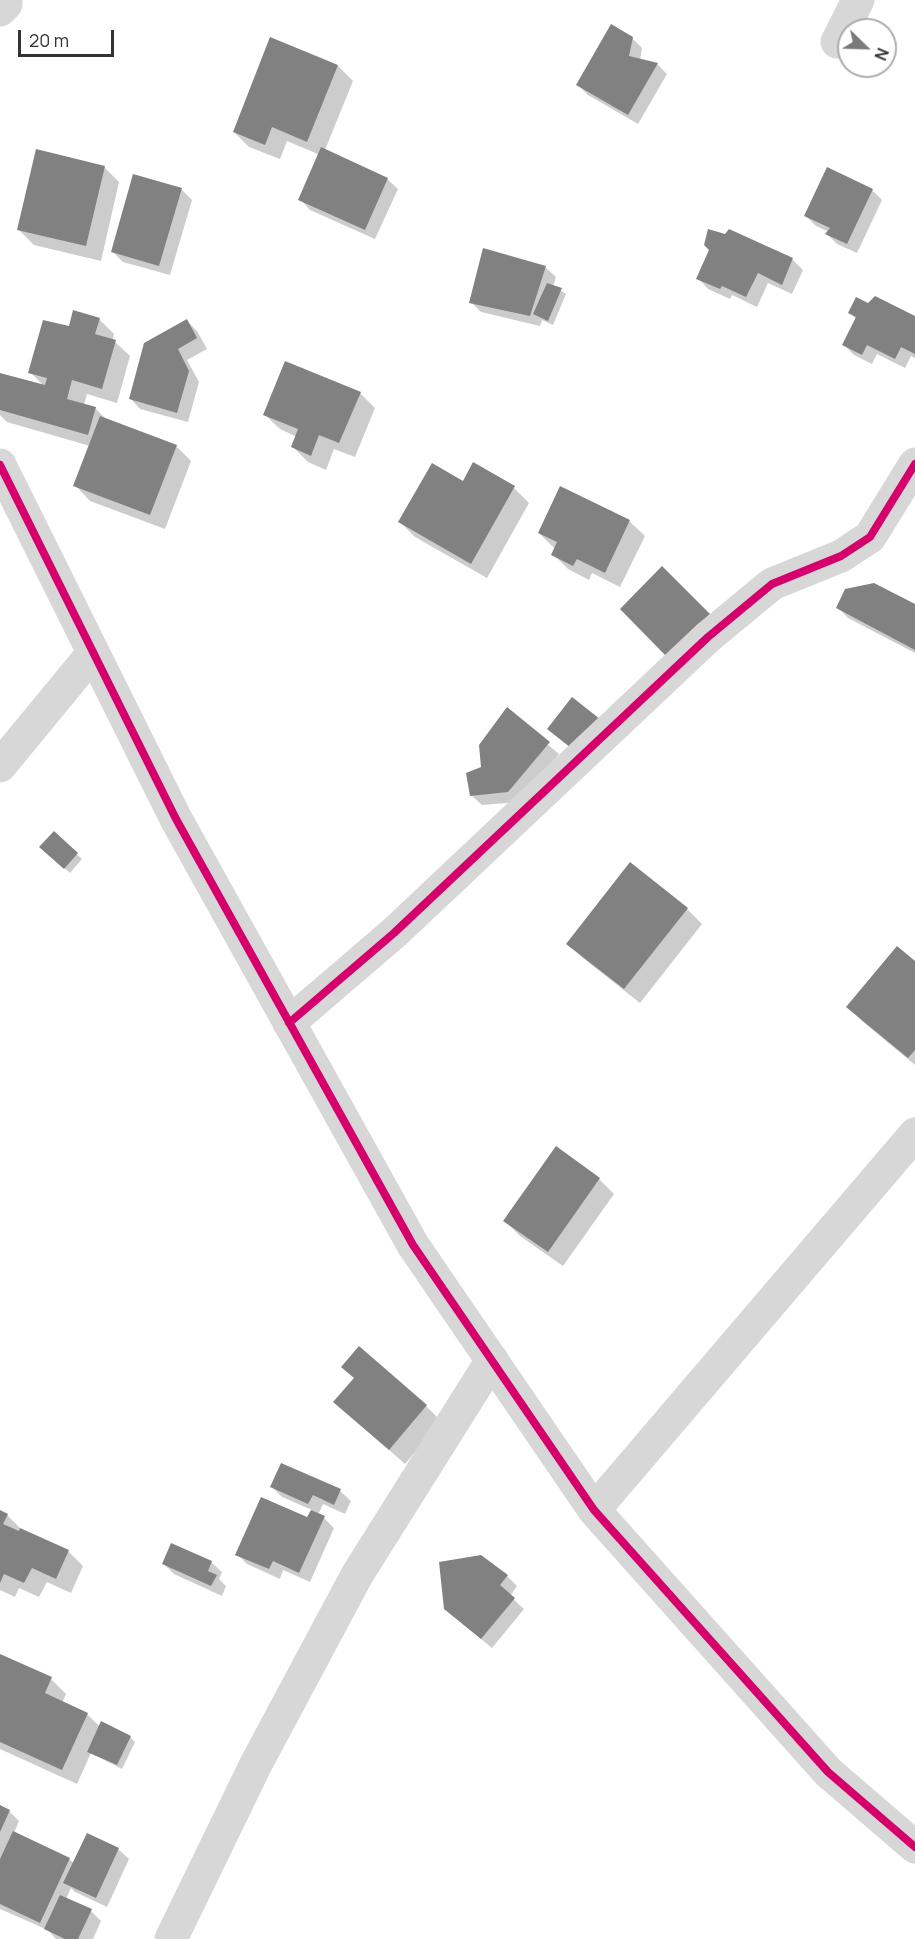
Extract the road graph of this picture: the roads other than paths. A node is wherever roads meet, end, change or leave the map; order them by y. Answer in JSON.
{"nodes":[{"id":1,"x":6,"y":0,"type":"edge"},
{"id":2,"x":858,"y":0,"type":"edge"},
{"id":3,"x":0,"y":10,"type":"edge"},
{"id":4,"x":849,"y":18,"type":"edge"},
{"id":5,"x":915,"y":464,"type":"edge"},
{"id":6,"x":0,"y":465,"type":"edge"},
{"id":7,"x":93,"y":653,"type":"junction"},
{"id":8,"x":0,"y":766,"type":"edge"},
{"id":9,"x":290,"y":1023,"type":"junction"},
{"id":10,"x":915,"y":1134,"type":"edge"},
{"id":11,"x":492,"y":1360,"type":"junction"},
{"id":12,"x":594,"y":1510,"type":"junction"},
{"id":13,"x":915,"y":1847,"type":"edge"},
{"id":14,"x":171,"y":1939,"type":"edge"}],
"edges":[{"from":1,"to":3,"type":"street"},
{"from":2,"to":4,"type":"street"},
{"from":5,"to":9,"type":"street"},
{"from":6,"to":7,"type":"street"},
{"from":7,"to":8,"type":"street"},
{"from":7,"to":9,"type":"street"},
{"from":9,"to":11,"type":"street"},
{"from":10,"to":12,"type":"street"},
{"from":11,"to":12,"type":"street"},
{"from":11,"to":14,"type":"street"},
{"from":12,"to":13,"type":"street"}]}
